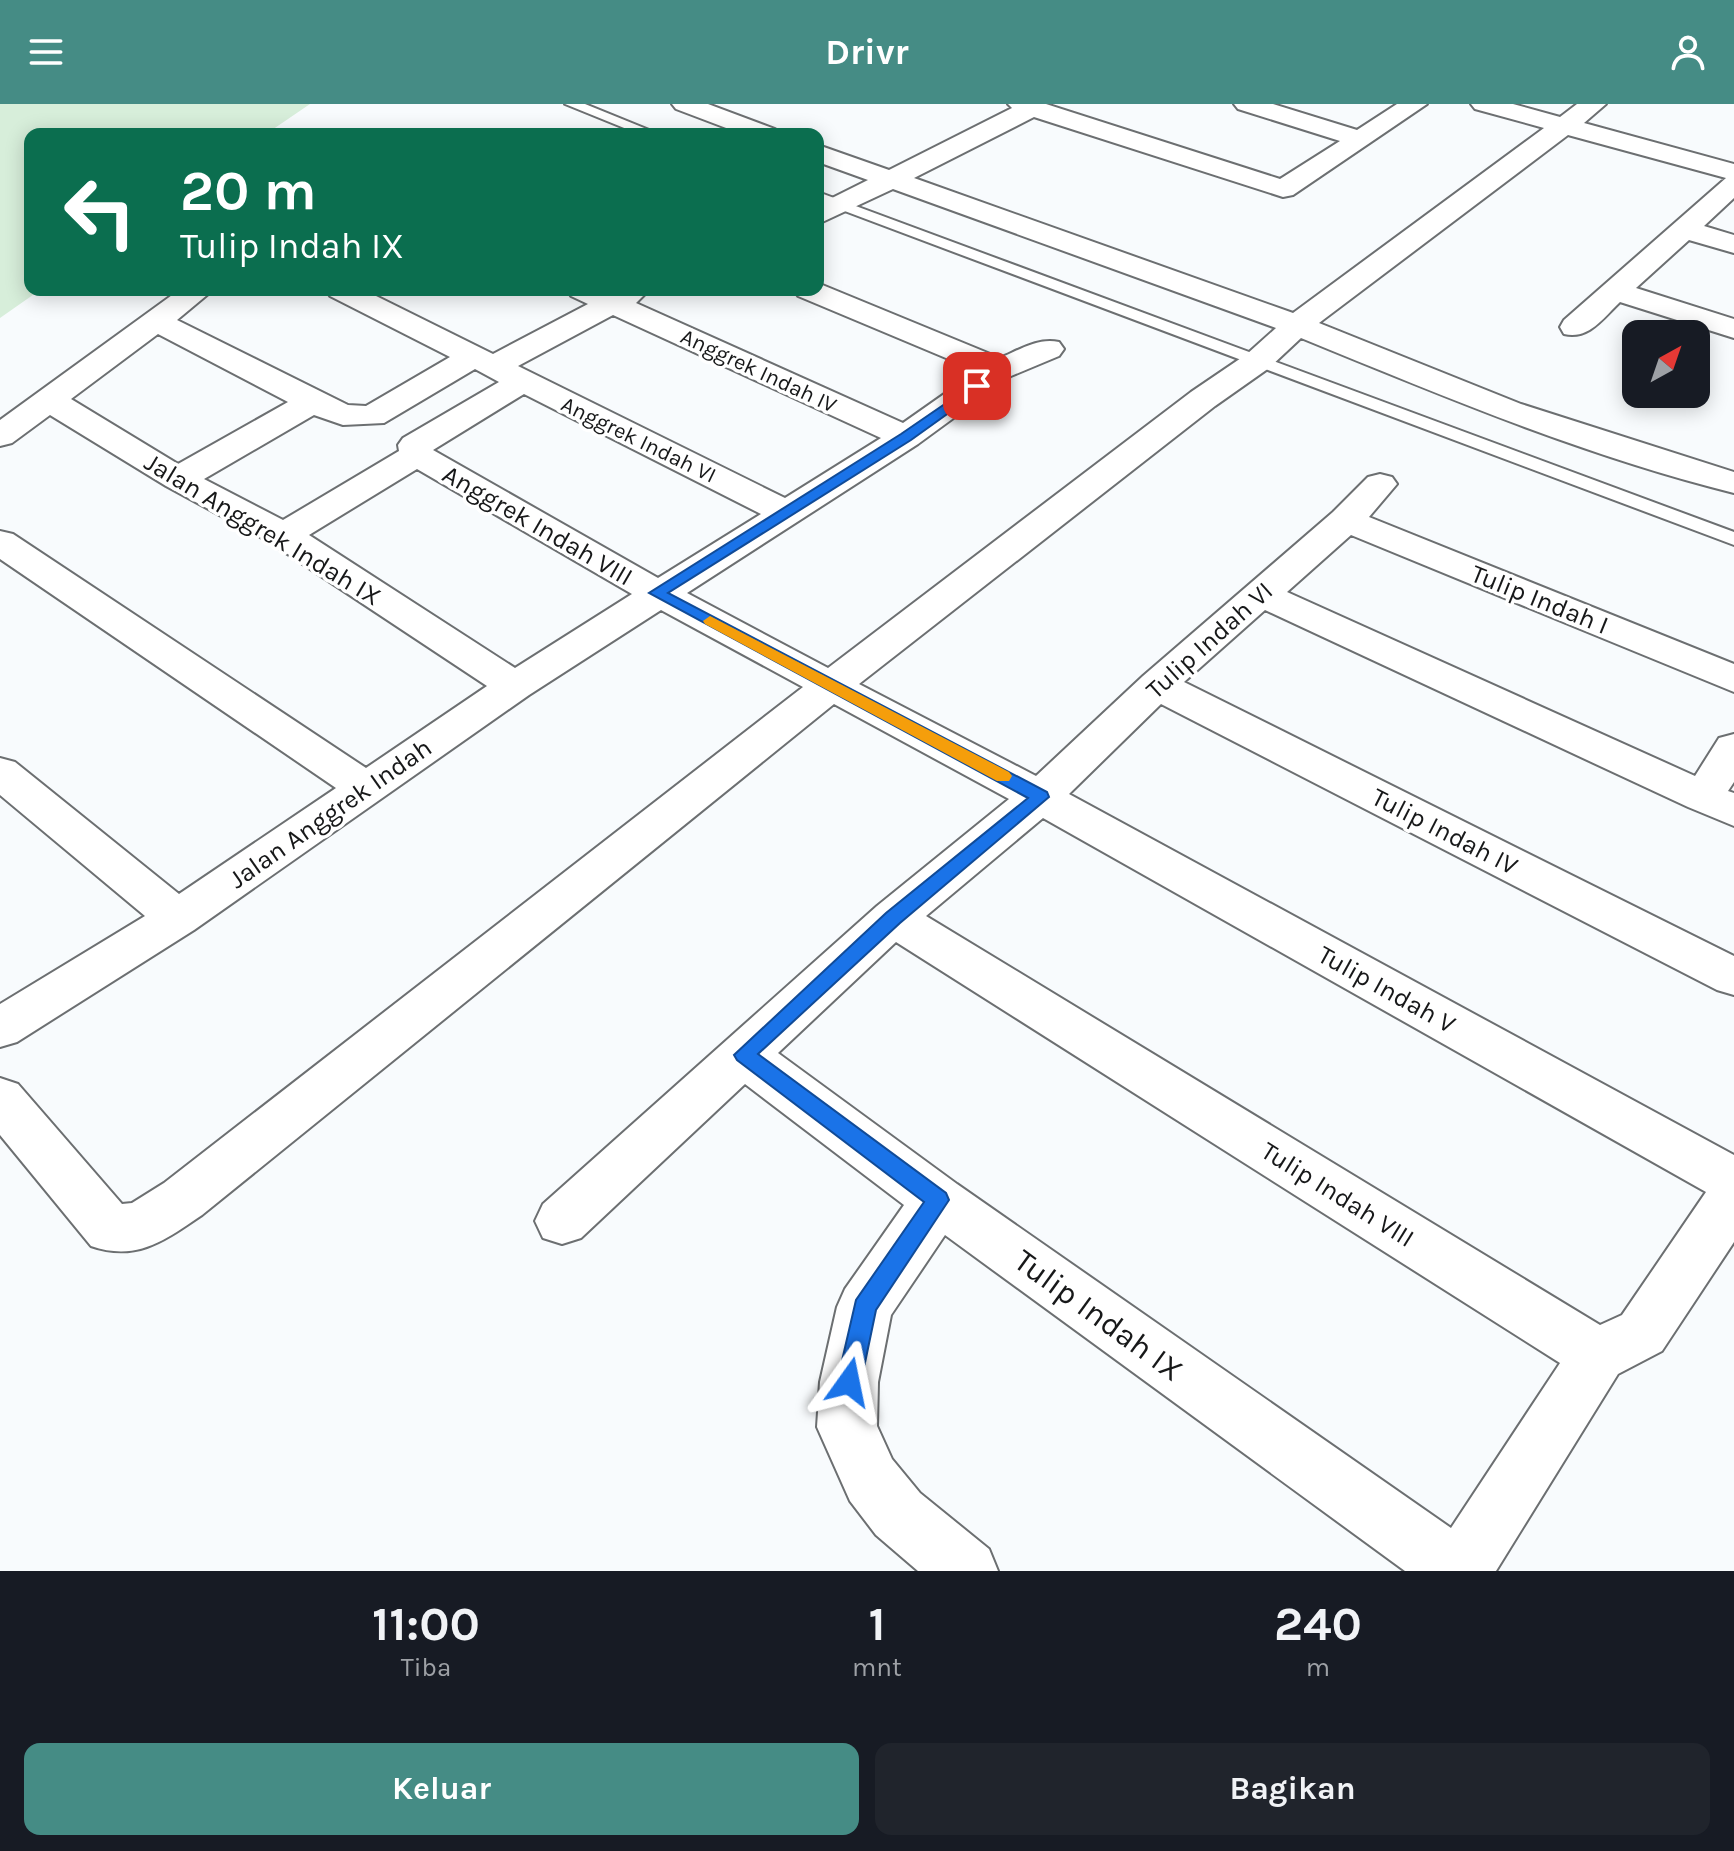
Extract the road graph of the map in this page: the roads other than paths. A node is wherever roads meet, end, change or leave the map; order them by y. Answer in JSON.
{"nodes":[{"id":1,"x":572,"y":104,"type":"edge"},
{"id":2,"x":685,"y":104,"type":"edge"},
{"id":3,"x":1247,"y":104,"type":"edge"},
{"id":4,"x":1414,"y":104,"type":"edge"},
{"id":5,"x":1484,"y":104,"type":"edge"},
{"id":6,"x":1593,"y":104,"type":"edge"},
{"id":7,"x":1026,"y":106,"type":"edge"},
{"id":8,"x":1564,"y":126,"type":"junction"},
{"id":9,"x":636,"y":128,"type":"edge"},
{"id":10,"x":750,"y":128,"type":"edge"},
{"id":11,"x":1361,"y":139,"type":"junction"},
{"id":12,"x":832,"y":159,"type":"edge"},
{"id":13,"x":1734,"y":172,"type":"edge"},
{"id":14,"x":889,"y":180,"type":"junction"},
{"id":15,"x":1734,"y":184,"type":"edge"},
{"id":16,"x":826,"y":206,"type":"edge"},
{"id":17,"x":1684,"y":229,"type":"junction"},
{"id":18,"x":1734,"y":244,"type":"edge"},
{"id":19,"x":1615,"y":291,"type":"junction"},
{"id":20,"x":190,"y":296,"type":"edge"},
{"id":21,"x":353,"y":296,"type":"edge"},
{"id":22,"x":607,"y":296,"type":"edge"},
{"id":23,"x":614,"y":296,"type":"edge"},
{"id":24,"x":824,"y":296,"type":"edge"},
{"id":25,"x":157,"y":322,"type":"junction"},
{"id":26,"x":1297,"y":325,"type":"junction"},
{"id":27,"x":1575,"y":327,"type":"dead end"},
{"id":28,"x":1734,"y":329,"type":"edge"},
{"id":29,"x":1048,"y":349,"type":"dead end"},
{"id":30,"x":1258,"y":361,"type":"junction"},
{"id":31,"x":498,"y":367,"type":"junction"},
{"id":32,"x":1000,"y":369,"type":"junction"},
{"id":33,"x":49,"y":400,"type":"junction"},
{"id":34,"x":312,"y":402,"type":"junction"},
{"id":35,"x":0,"y":436,"type":"edge"},
{"id":36,"x":906,"y":437,"type":"junction"},
{"id":37,"x":417,"y":455,"type":"junction"},
{"id":38,"x":178,"y":479,"type":"junction"},
{"id":39,"x":1734,"y":483,"type":"edge"},
{"id":40,"x":1380,"y":484,"type":"dead end"},
{"id":41,"x":785,"y":512,"type":"junction"},
{"id":42,"x":1346,"y":520,"type":"junction"},
{"id":43,"x":284,"y":535,"type":"junction"},
{"id":44,"x":1734,"y":539,"type":"edge"},
{"id":45,"x":0,"y":542,"type":"edge"},
{"id":46,"x":657,"y":593,"type":"junction"},
{"id":47,"x":1261,"y":594,"type":"junction"},
{"id":48,"x":1734,"y":679,"type":"edge"},
{"id":49,"x":833,"y":684,"type":"junction"},
{"id":50,"x":1157,"y":685,"type":"junction"},
{"id":51,"x":515,"y":686,"type":"junction"},
{"id":52,"x":1734,"y":748,"type":"edge"},
{"id":53,"x":0,"y":772,"type":"edge"},
{"id":54,"x":366,"y":788,"type":"junction"},
{"id":55,"x":1040,"y":797,"type":"junction"},
{"id":56,"x":1718,"y":804,"type":"edge"},
{"id":57,"x":178,"y":918,"type":"junction"},
{"id":58,"x":893,"y":918,"type":"junction"},
{"id":59,"x":1734,"y":977,"type":"edge"},
{"id":60,"x":0,"y":1028,"type":"edge"},
{"id":61,"x":744,"y":1055,"type":"junction"},
{"id":62,"x":0,"y":1099,"type":"edge"},
{"id":63,"x":1734,"y":1181,"type":"edge"},
{"id":64,"x":1734,"y":1191,"type":"edge"},
{"id":65,"x":938,"y":1200,"type":"junction"},
{"id":66,"x":562,"y":1221,"type":"dead end"},
{"id":67,"x":1598,"y":1355,"type":"junction"},
{"id":68,"x":967,"y":1571,"type":"edge"},
{"id":69,"x":1459,"y":1571,"type":"edge"}],
"edges":[{"from":1,"to":9,"type":"lane"},
{"from":2,"to":10,"type":"street"},
{"from":3,"to":11,"type":"street"},
{"from":4,"to":11,"type":"street"},
{"from":5,"to":8,"type":"street"},
{"from":6,"to":8,"type":"street"},
{"from":7,"to":11,"type":"street"},
{"from":7,"to":14,"type":"street"},
{"from":8,"to":13,"type":"street"},
{"from":8,"to":26,"type":"street"},
{"from":12,"to":14,"type":"street"},
{"from":14,"to":16,"type":"street"},
{"from":14,"to":26,"type":"street"},
{"from":15,"to":17,"type":"street"},
{"from":16,"to":30,"type":"lane"},
{"from":17,"to":18,"type":"street"},
{"from":17,"to":19,"type":"street"},
{"from":19,"to":27,"type":"street"},
{"from":19,"to":28,"type":"street"},
{"from":20,"to":25,"type":"street"},
{"from":21,"to":31,"type":"street","name":"Anggrek Indah VI"},
{"from":22,"to":31,"type":"street"},
{"from":23,"to":36,"type":"street","name":"Anggrek Indah IV"},
{"from":24,"to":32,"type":"street"},
{"from":25,"to":33,"type":"street"},
{"from":25,"to":34,"type":"street"},
{"from":26,"to":30,"type":"street"},
{"from":26,"to":39,"type":"street"},
{"from":29,"to":32,"type":"street","name":"Jalan Anggrek Indah"},
{"from":30,"to":44,"type":"lane"},
{"from":30,"to":49,"type":"street"},
{"from":31,"to":34,"type":"street"},
{"from":31,"to":37,"type":"street"},
{"from":31,"to":41,"type":"street","name":"Anggrek Indah VI"},
{"from":32,"to":36,"type":"street","name":"Jalan Anggrek Indah"},
{"from":33,"to":35,"type":"street"},
{"from":33,"to":38,"type":"street","name":"Jalan Anggrek Indah IX"},
{"from":34,"to":38,"type":"street"},
{"from":36,"to":41,"type":"street","name":"Jalan Anggrek Indah"},
{"from":37,"to":43,"type":"street"},
{"from":37,"to":46,"type":"street","name":"Anggrek Indah VIII"},
{"from":38,"to":43,"type":"street","name":"Jalan Anggrek Indah IX"},
{"from":40,"to":42,"type":"street","name":"Tulip Indah VI"},
{"from":41,"to":46,"type":"street","name":"Jalan Anggrek Indah"},
{"from":42,"to":47,"type":"street","name":"Tulip Indah VI"},
{"from":42,"to":48,"type":"street","name":"Tulip Indah I"},
{"from":43,"to":51,"type":"street","name":"Jalan Anggrek Indah IX"},
{"from":45,"to":54,"type":"street"},
{"from":46,"to":49,"type":"street","name":"Anggrek Indah VIII"},
{"from":46,"to":51,"type":"street","name":"Jalan Anggrek Indah"},
{"from":47,"to":50,"type":"street","name":"Tulip Indah VI"},
{"from":47,"to":56,"type":"street"},
{"from":49,"to":55,"type":"street","name":"Anggrek Indah VIII"},
{"from":49,"to":62,"type":"street"},
{"from":50,"to":55,"type":"street","name":"Tulip Indah VI"},
{"from":50,"to":59,"type":"street","name":"Tulip Indah IV"},
{"from":51,"to":54,"type":"street","name":"Jalan Anggrek Indah"},
{"from":52,"to":56,"type":"street"},
{"from":53,"to":57,"type":"street"},
{"from":54,"to":57,"type":"street","name":"Jalan Anggrek Indah"},
{"from":55,"to":58,"type":"street","name":"Tulip Indah VI"},
{"from":55,"to":63,"type":"street","name":"Tulip Indah V"},
{"from":57,"to":60,"type":"street","name":"Jalan Anggrek Indah"},
{"from":58,"to":61,"type":"street","name":"Tulip Indah VI"},
{"from":58,"to":67,"type":"street","name":"Tulip Indah VIII"},
{"from":61,"to":65,"type":"street","name":"Tulip Indah IX"},
{"from":61,"to":66,"type":"street","name":"Tulip Indah VI"},
{"from":64,"to":67,"type":"street"},
{"from":65,"to":68,"type":"street"},
{"from":65,"to":69,"type":"street","name":"Tulip Indah IX"},
{"from":67,"to":69,"type":"street"}]}
